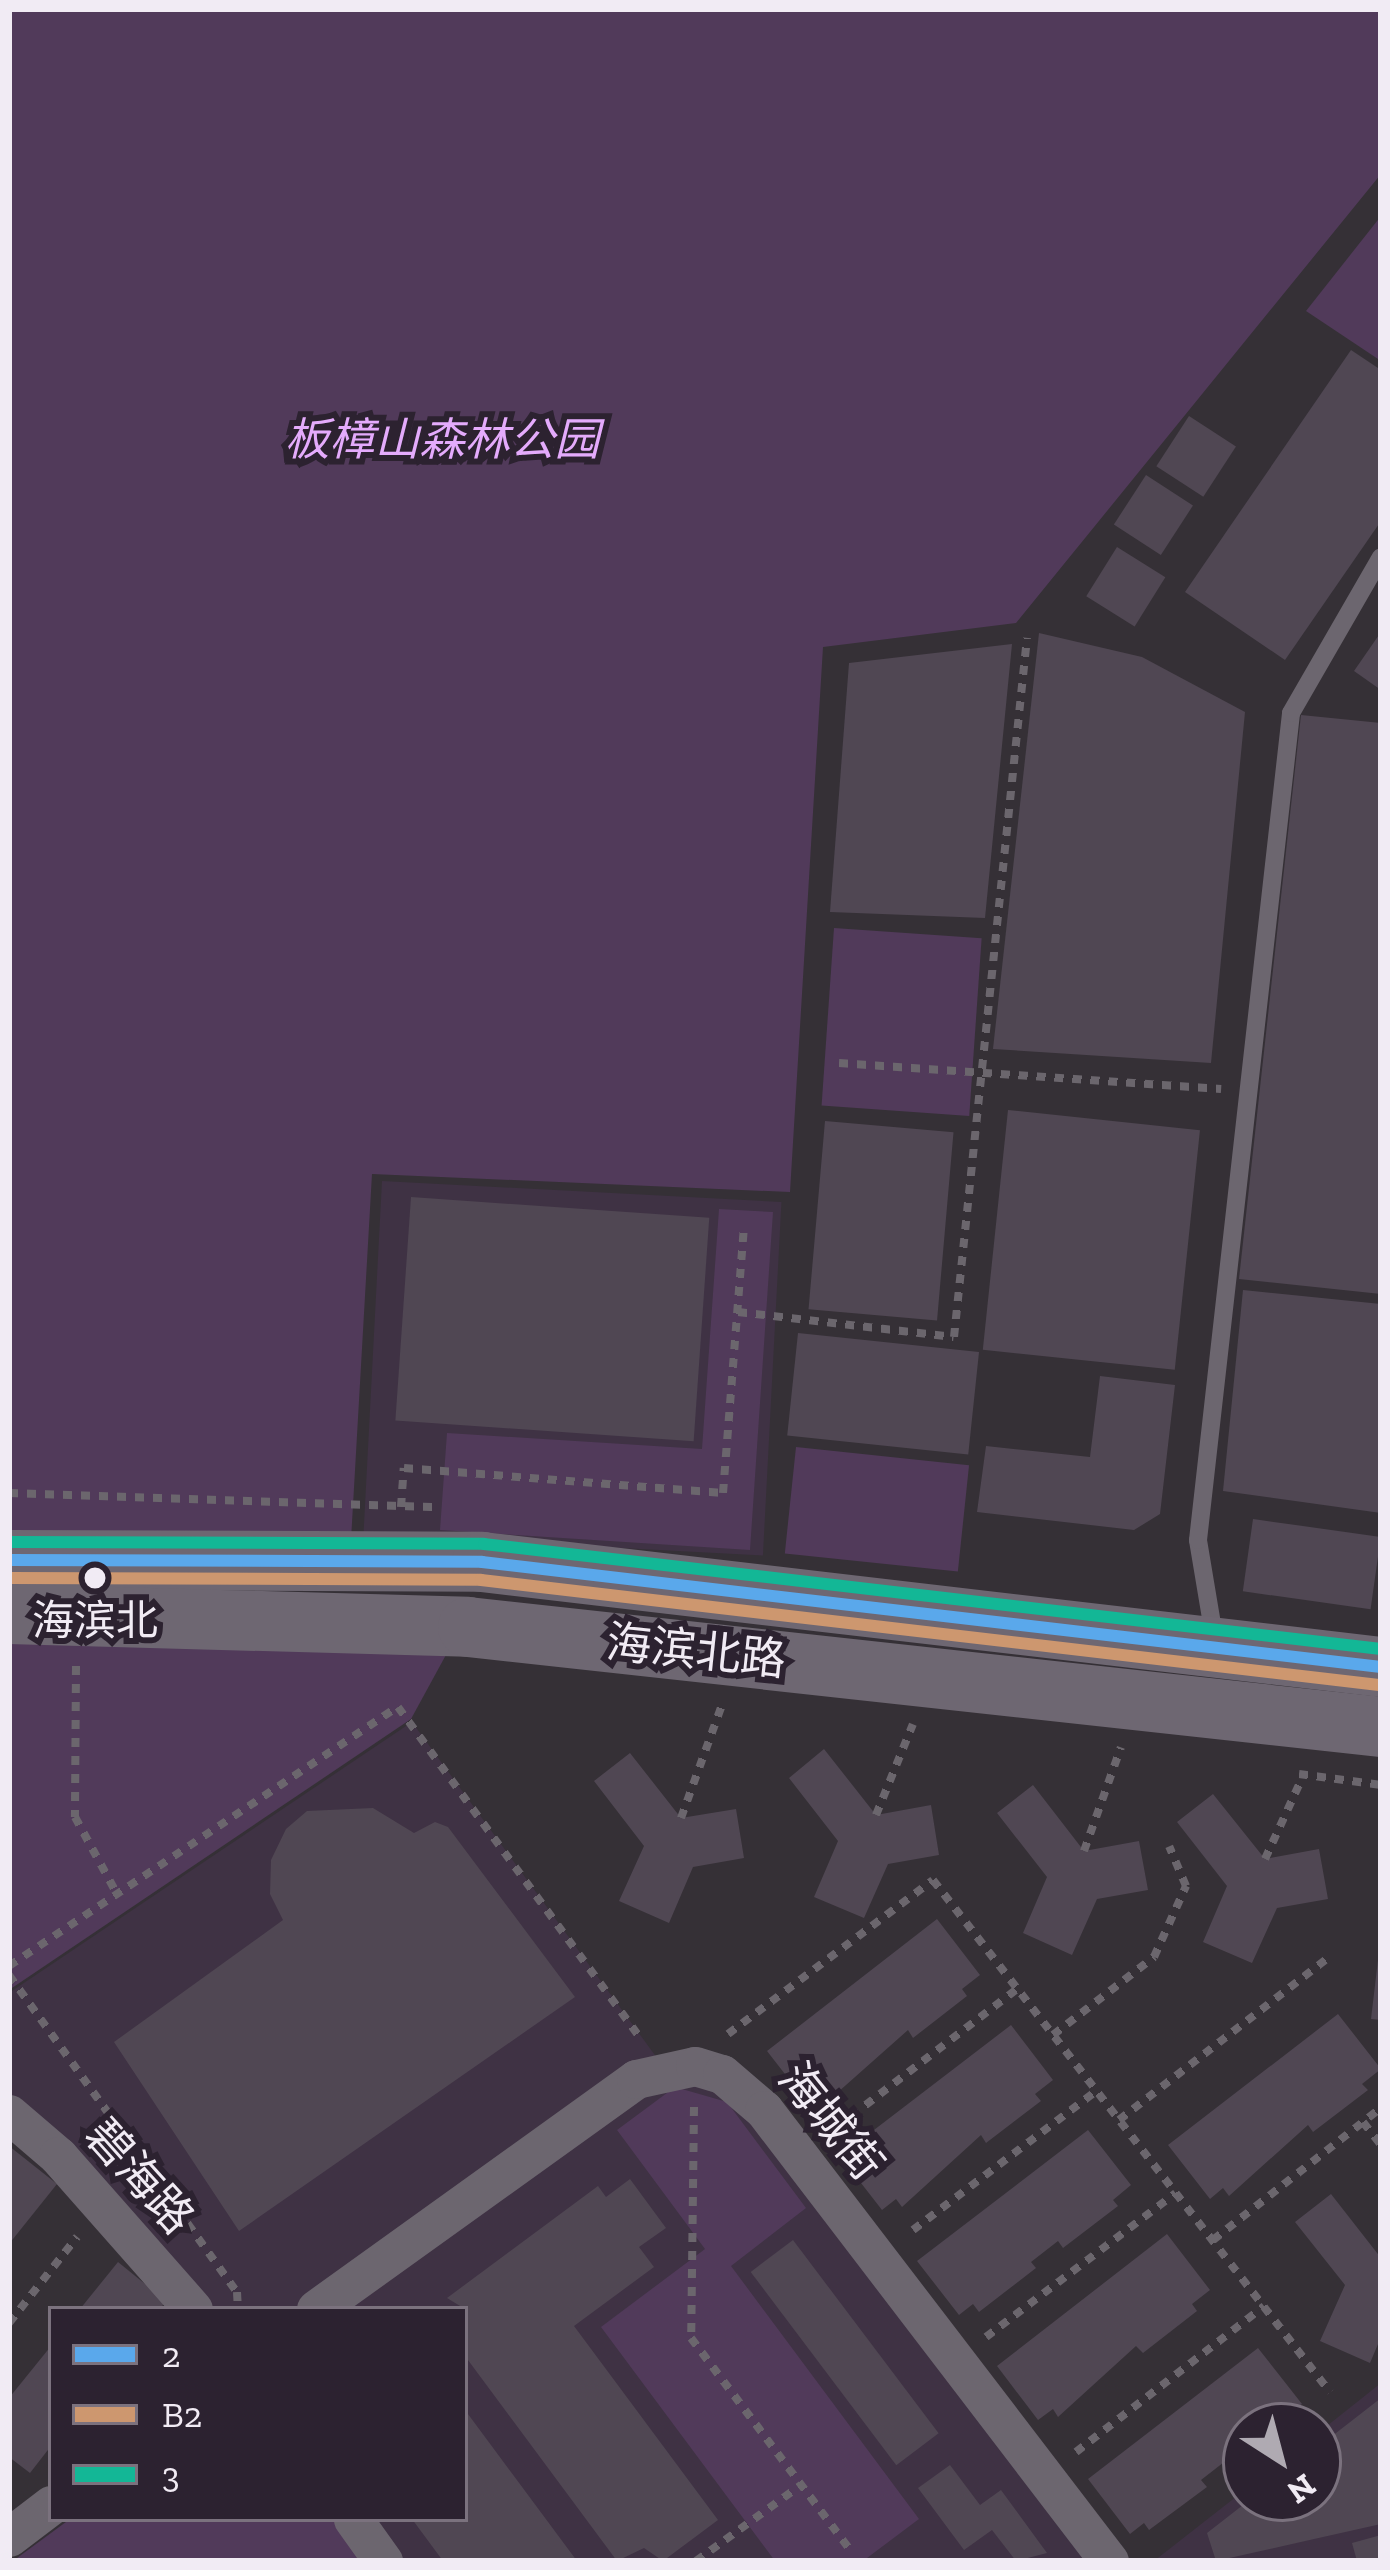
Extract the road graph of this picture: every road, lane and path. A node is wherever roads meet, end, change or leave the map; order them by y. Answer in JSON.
{"nodes":[{"id":1,"x":1381,"y":556,"type":"edge"},
{"id":2,"x":1027,"y":638,"type":"dead end"},
{"id":3,"x":839,"y":1063,"type":"dead end"},
{"id":4,"x":982,"y":1073,"type":"junction"},
{"id":5,"x":1252,"y":1091,"type":"junction"},
{"id":6,"x":744,"y":1227,"type":"dead end"},
{"id":7,"x":738,"y":1312,"type":"junction"},
{"id":8,"x":9,"y":1561,"type":"edge"},
{"id":9,"x":396,"y":1566,"type":"junction"},
{"id":10,"x":9,"y":1614,"type":"edge"},
{"id":11,"x":77,"y":1616,"type":"junction"},
{"id":12,"x":1217,"y":1653,"type":"junction"},
{"id":13,"x":1381,"y":1667,"type":"edge"},
{"id":14,"x":728,"y":1690,"type":"dead end"},
{"id":15,"x":916,"y":1717,"type":"dead end"},
{"id":16,"x":1381,"y":1727,"type":"edge"},
{"id":17,"x":1120,"y":1747,"type":"dead end"},
{"id":18,"x":1304,"y":1774,"type":"dead end"},
{"id":19,"x":876,"y":1815,"type":"dead end"},
{"id":20,"x":681,"y":1818,"type":"dead end"},
{"id":21,"x":1169,"y":1846,"type":"dead end"},
{"id":22,"x":1084,"y":1851,"type":"dead end"},
{"id":23,"x":1264,"y":1859,"type":"dead end"},
{"id":24,"x":117,"y":1894,"type":"junction"},
{"id":25,"x":1333,"y":1955,"type":"dead end"},
{"id":26,"x":9,"y":1966,"type":"edge"},
{"id":27,"x":9,"y":1976,"type":"edge"},
{"id":28,"x":1017,"y":1988,"type":"junction"},
{"id":29,"x":1054,"y":2036,"type":"junction"},
{"id":30,"x":679,"y":2068,"type":"junction"},
{"id":31,"x":1096,"y":2091,"type":"junction"},
{"id":32,"x":1381,"y":2108,"type":"edge"},
{"id":33,"x":9,"y":2114,"type":"edge"},
{"id":34,"x":1119,"y":2120,"type":"junction"},
{"id":35,"x":1363,"y":2122,"type":"junction"},
{"id":36,"x":837,"y":2126,"type":"dead end"},
{"id":37,"x":1381,"y":2146,"type":"edge"},
{"id":38,"x":1176,"y":2193,"type":"junction"},
{"id":39,"x":914,"y":2230,"type":"dead end"},
{"id":40,"x":77,"y":2237,"type":"dead end"},
{"id":41,"x":1213,"y":2240,"type":"junction"},
{"id":42,"x":190,"y":2306,"type":"edge"},
{"id":43,"x":238,"y":2306,"type":"edge"},
{"id":44,"x":320,"y":2306,"type":"edge"},
{"id":45,"x":1264,"y":2306,"type":"junction"},
{"id":46,"x":9,"y":2323,"type":"edge"},
{"id":47,"x":956,"y":2361,"type":"junction"},
{"id":48,"x":1330,"y":2392,"type":"dead end"},
{"id":49,"x":1072,"y":2456,"type":"dead end"},
{"id":50,"x":801,"y":2485,"type":"junction"},
{"id":51,"x":48,"y":2507,"type":"edge"},
{"id":52,"x":354,"y":2522,"type":"edge"},
{"id":53,"x":9,"y":2537,"type":"edge"},
{"id":54,"x":850,"y":2551,"type":"dead end"},
{"id":55,"x":382,"y":2561,"type":"edge"},
{"id":56,"x":696,"y":2561,"type":"edge"},
{"id":57,"x":1109,"y":2561,"type":"edge"}],
"edges":[{"from":1,"to":5,"type":"lane"},
{"from":2,"to":4,"type":"path"},
{"from":3,"to":4,"type":"path"},
{"from":4,"to":5,"type":"path"},
{"from":4,"to":7,"type":"path"},
{"from":5,"to":12,"type":"lane"},
{"from":6,"to":7,"type":"path"},
{"from":7,"to":9,"type":"path"},
{"from":8,"to":9,"type":"main road","name":"海滨北路"},
{"from":9,"to":12,"type":"main road","name":"海滨北路"},
{"from":10,"to":11,"type":"main road","name":"海滨北路"},
{"from":11,"to":16,"type":"main road","name":"海滨北路"},
{"from":11,"to":24,"type":"path"},
{"from":12,"to":13,"type":"main road","name":"海滨北路"},
{"from":14,"to":20,"type":"path"},
{"from":15,"to":19,"type":"path"},
{"from":17,"to":22,"type":"path"},
{"from":18,"to":23,"type":"path"},
{"from":21,"to":29,"type":"path"},
{"from":24,"to":26,"type":"path"},
{"from":24,"to":30,"type":"path"},
{"from":25,"to":34,"type":"path"},
{"from":27,"to":43,"type":"path"},
{"from":28,"to":29,"type":"path"},
{"from":28,"to":30,"type":"path"},
{"from":28,"to":36,"type":"path"},
{"from":29,"to":31,"type":"path"},
{"from":30,"to":44,"type":"street"},
{"from":30,"to":47,"type":"street","name":"海城街"},
{"from":30,"to":50,"type":"path"},
{"from":31,"to":34,"type":"path"},
{"from":31,"to":39,"type":"path"},
{"from":32,"to":35,"type":"path"},
{"from":33,"to":42,"type":"street","name":"碧海路"},
{"from":34,"to":38,"type":"path"},
{"from":35,"to":37,"type":"path"},
{"from":35,"to":41,"type":"path"},
{"from":38,"to":41,"type":"path"},
{"from":38,"to":47,"type":"path"},
{"from":40,"to":46,"type":"path"},
{"from":41,"to":45,"type":"path"},
{"from":45,"to":48,"type":"path"},
{"from":45,"to":49,"type":"path"},
{"from":47,"to":57,"type":"street","name":"海城街"},
{"from":50,"to":54,"type":"path"},
{"from":50,"to":56,"type":"path"},
{"from":51,"to":53,"type":"street"},
{"from":52,"to":55,"type":"street"}]}
